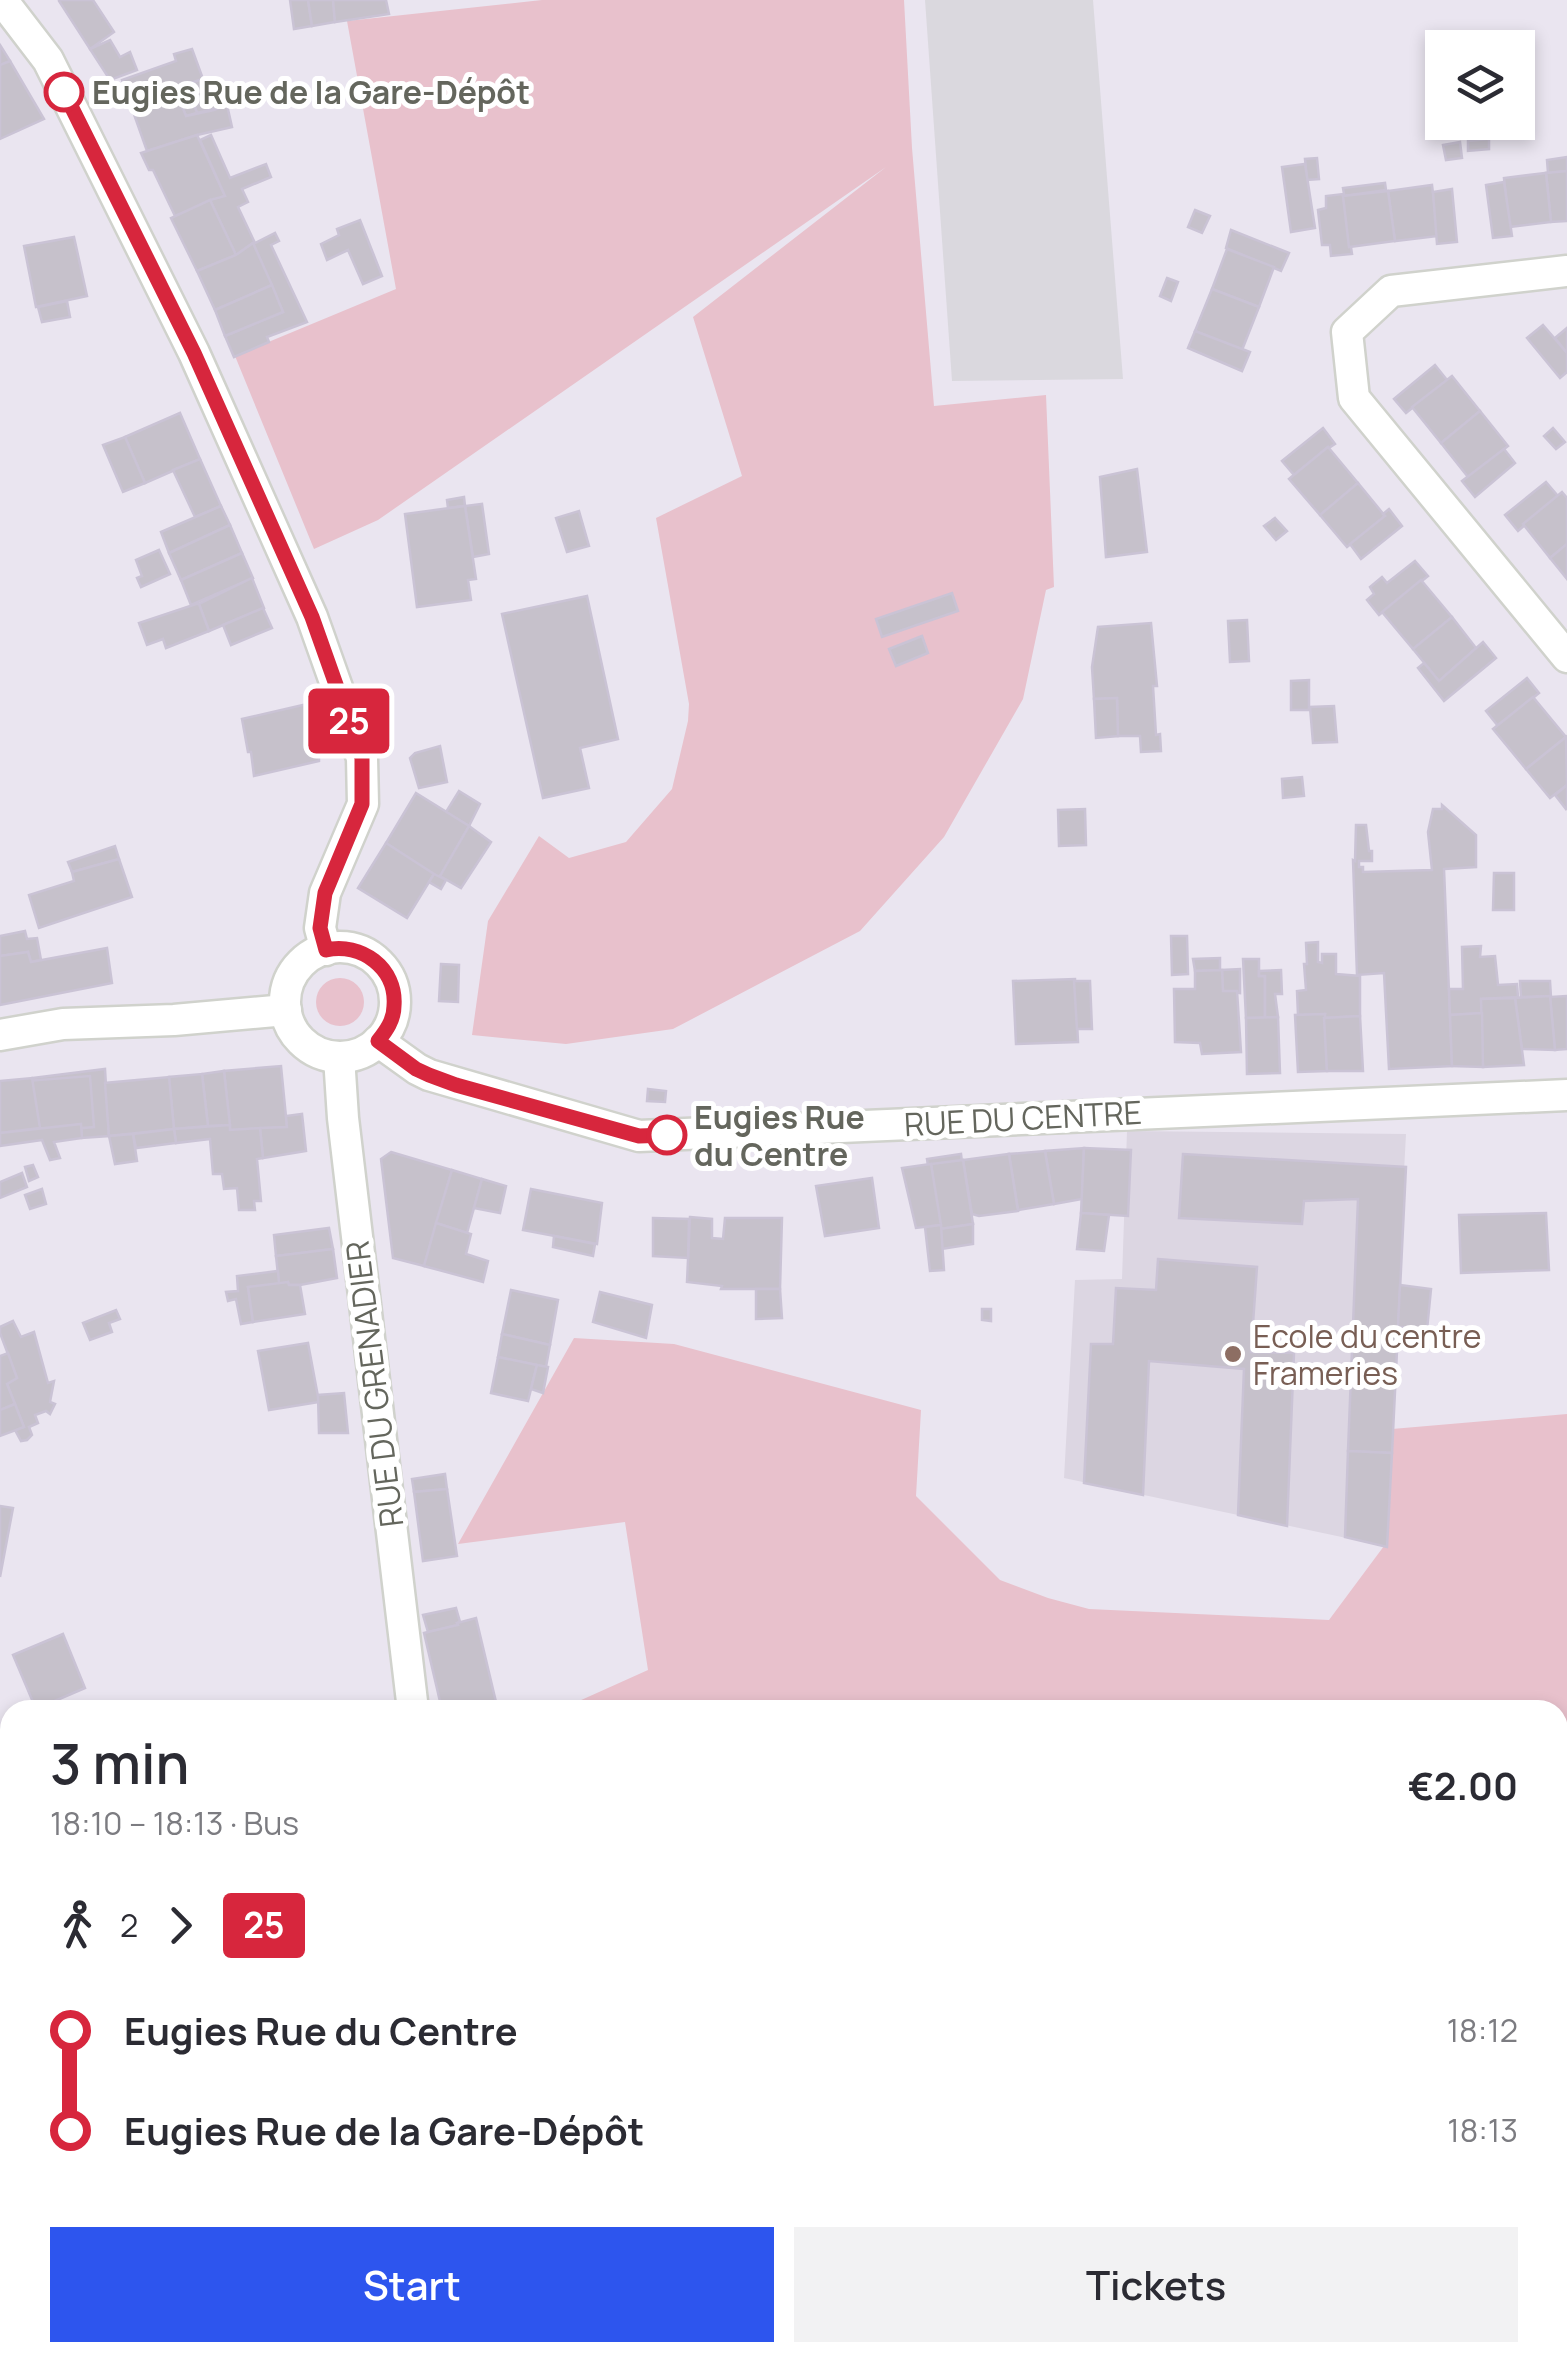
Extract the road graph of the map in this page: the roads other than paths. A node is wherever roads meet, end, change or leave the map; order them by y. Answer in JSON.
{"nodes":[{"id":1,"x":2,"y":0,"type":"edge"},
{"id":2,"x":1567,"y":271,"type":"edge"},
{"id":3,"x":1567,"y":657,"type":"edge"},
{"id":4,"x":326,"y":950,"type":"junction"},
{"id":5,"x":286,"y":1010,"type":"junction"},
{"id":6,"x":0,"y":1035,"type":"edge"},
{"id":7,"x":378,"y":1041,"type":"junction"},
{"id":8,"x":339,"y":1057,"type":"junction"},
{"id":9,"x":1567,"y":1095,"type":"edge"},
{"id":10,"x":412,"y":1700,"type":"edge"}],
"edges":[{"from":1,"to":4,"type":"street"},
{"from":2,"to":3,"type":"street"},
{"from":4,"to":5,"type":"street"},
{"from":4,"to":7,"type":"street"},
{"from":5,"to":6,"type":"street"},
{"from":5,"to":8,"type":"street"},
{"from":7,"to":8,"type":"street"},
{"from":7,"to":9,"type":"street","name":"RUE DU CENTRE"},
{"from":8,"to":10,"type":"street","name":"RUE DU GRENADIER"}]}
